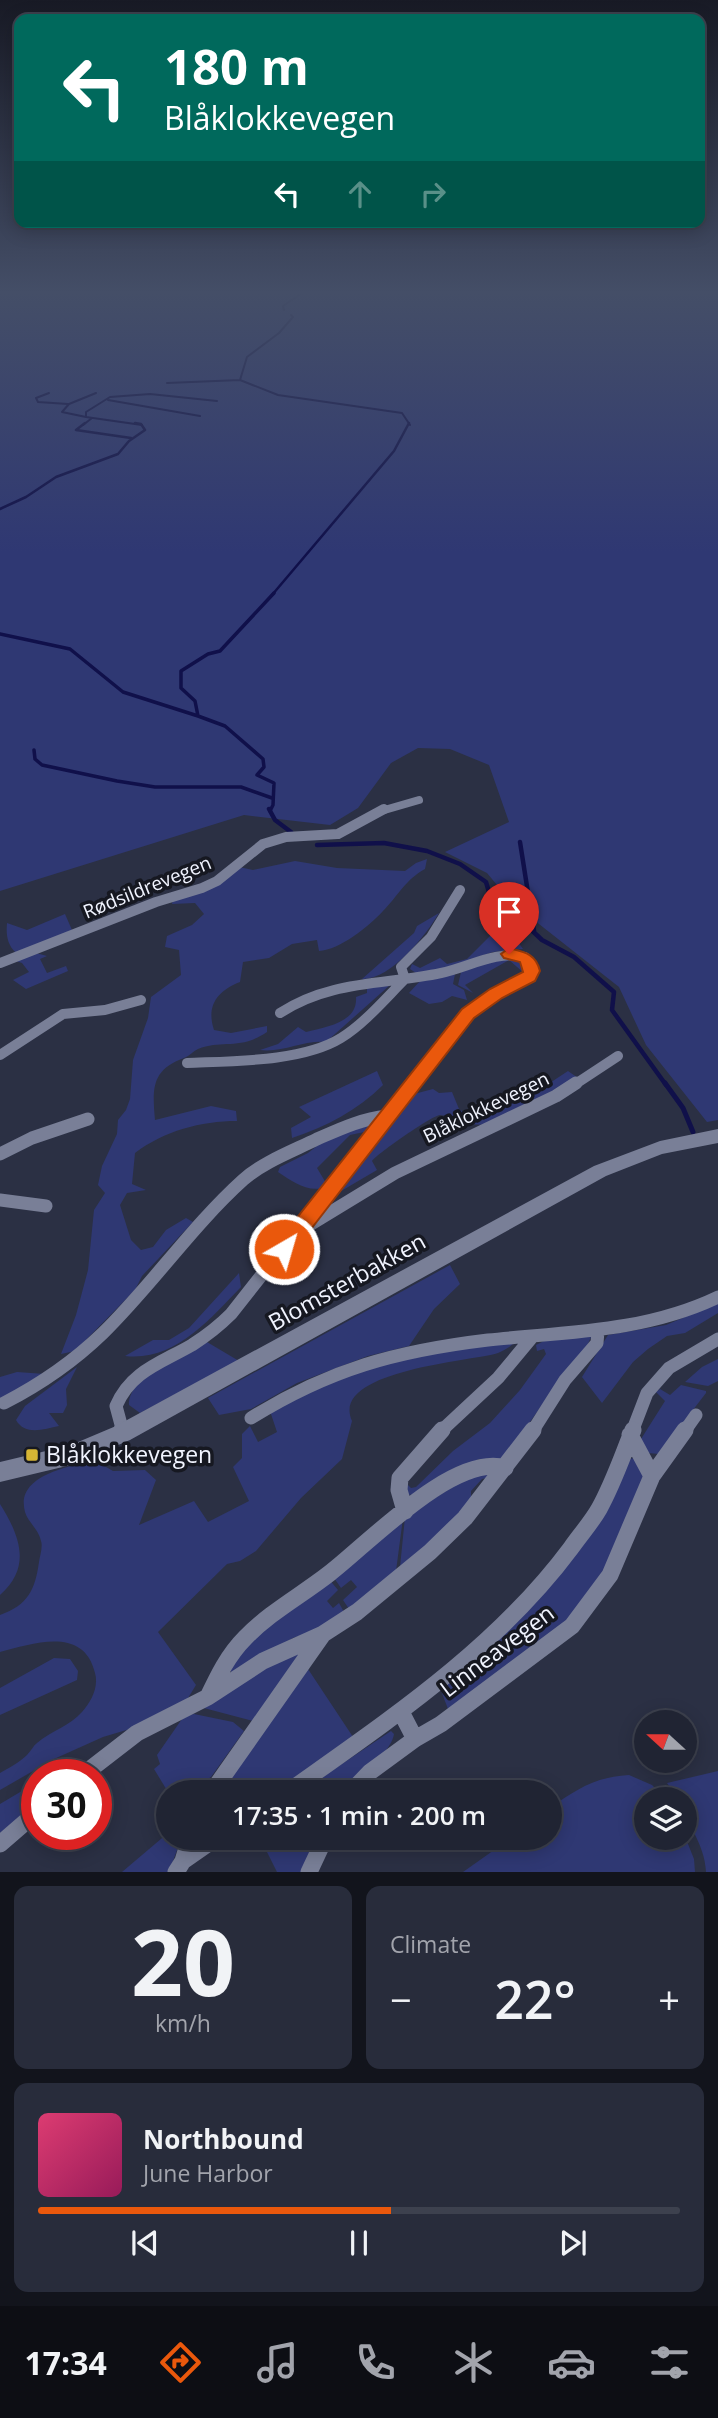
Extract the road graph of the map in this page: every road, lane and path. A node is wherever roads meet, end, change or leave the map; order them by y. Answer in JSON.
{"nodes":[{"id":1,"x":419,"y":800,"type":"dead end"},
{"id":2,"x":460,"y":890,"type":"dead end"},
{"id":3,"x":0,"y":963,"type":"edge"},
{"id":4,"x":405,"y":979,"type":"junction"},
{"id":5,"x":141,"y":1000,"type":"dead end"},
{"id":6,"x":280,"y":1013,"type":"dead end"},
{"id":7,"x":0,"y":1055,"type":"edge"},
{"id":8,"x":618,"y":1056,"type":"dead end"},
{"id":9,"x":187,"y":1063,"type":"dead end"},
{"id":10,"x":387,"y":1116,"type":"junction"},
{"id":11,"x":88,"y":1119,"type":"dead end"},
{"id":12,"x":718,"y":1136,"type":"edge"},
{"id":13,"x":0,"y":1154,"type":"edge"},
{"id":14,"x":0,"y":1200,"type":"edge"},
{"id":15,"x":46,"y":1206,"type":"dead end"},
{"id":16,"x":297,"y":1232,"type":"junction"},
{"id":17,"x":718,"y":1297,"type":"edge"},
{"id":18,"x":598,"y":1331,"type":"junction"},
{"id":19,"x":533,"y":1336,"type":"junction"},
{"id":20,"x":718,"y":1339,"type":"edge"},
{"id":21,"x":4,"y":1403,"type":"dead end"},
{"id":22,"x":695,"y":1415,"type":"dead end"},
{"id":23,"x":251,"y":1418,"type":"dead end"},
{"id":24,"x":123,"y":1433,"type":"junction"},
{"id":25,"x":630,"y":1435,"type":"junction"},
{"id":26,"x":505,"y":1468,"type":"junction"},
{"id":27,"x":0,"y":1472,"type":"edge"},
{"id":28,"x":652,"y":1476,"type":"junction"},
{"id":29,"x":405,"y":1511,"type":"junction"},
{"id":30,"x":323,"y":1634,"type":"junction"},
{"id":31,"x":208,"y":1697,"type":"junction"},
{"id":32,"x":401,"y":1712,"type":"junction"},
{"id":33,"x":415,"y":1739,"type":"junction"},
{"id":34,"x":106,"y":1759,"type":"edge"},
{"id":35,"x":220,"y":1780,"type":"edge"},
{"id":36,"x":307,"y":1780,"type":"edge"},
{"id":37,"x":362,"y":1780,"type":"edge"},
{"id":38,"x":21,"y":1826,"type":"edge"},
{"id":39,"x":0,"y":1844,"type":"edge"},
{"id":40,"x":185,"y":1850,"type":"edge"},
{"id":41,"x":201,"y":1850,"type":"edge"},
{"id":42,"x":319,"y":1850,"type":"edge"},
{"id":43,"x":179,"y":1867,"type":"edge"},
{"id":44,"x":309,"y":1872,"type":"edge"}],
"edges":[{"from":1,"to":3,"type":"street","name":"Rødsildrevegen"},
{"from":2,"to":4,"type":"street"},
{"from":4,"to":6,"type":"street","name":"Blåklokkevegen"},
{"from":4,"to":9,"type":"street"},
{"from":4,"to":10,"type":"street","name":"Blåklokkevegen"},
{"from":5,"to":7,"type":"street"},
{"from":8,"to":16,"type":"street","name":"Blåklokkevegen"},
{"from":10,"to":16,"type":"street","name":"Blåklokkevegen"},
{"from":10,"to":21,"type":"street"},
{"from":11,"to":13,"type":"street"},
{"from":12,"to":24,"type":"street","name":"Blomsterbakken"},
{"from":14,"to":15,"type":"street"},
{"from":16,"to":24,"type":"street","name":"Blåklokkevegen"},
{"from":17,"to":18,"type":"street"},
{"from":18,"to":19,"type":"street"},
{"from":18,"to":26,"type":"street"},
{"from":19,"to":23,"type":"street"},
{"from":19,"to":29,"type":"street"},
{"from":20,"to":25,"type":"street","name":"Linneavegen"},
{"from":22,"to":28,"type":"street","name":"Linneavegen"},
{"from":24,"to":27,"type":"street","name":"Blomsterbakken"},
{"from":25,"to":28,"type":"street"},
{"from":25,"to":32,"type":"street","name":"Linneavegen"},
{"from":26,"to":29,"type":"street"},
{"from":26,"to":30,"type":"street"},
{"from":28,"to":33,"type":"street","name":"Linneavegen"},
{"from":29,"to":31,"type":"street"},
{"from":30,"to":31,"type":"street"},
{"from":30,"to":35,"type":"street"},
{"from":31,"to":34,"type":"street"},
{"from":32,"to":33,"type":"street"},
{"from":32,"to":36,"type":"street","name":"Linneavegen"},
{"from":33,"to":37,"type":"street","name":"Linneavegen"},
{"from":38,"to":39,"type":"street"},
{"from":40,"to":43,"type":"street"},
{"from":41,"to":43,"type":"street"},
{"from":42,"to":44,"type":"street"}]}
